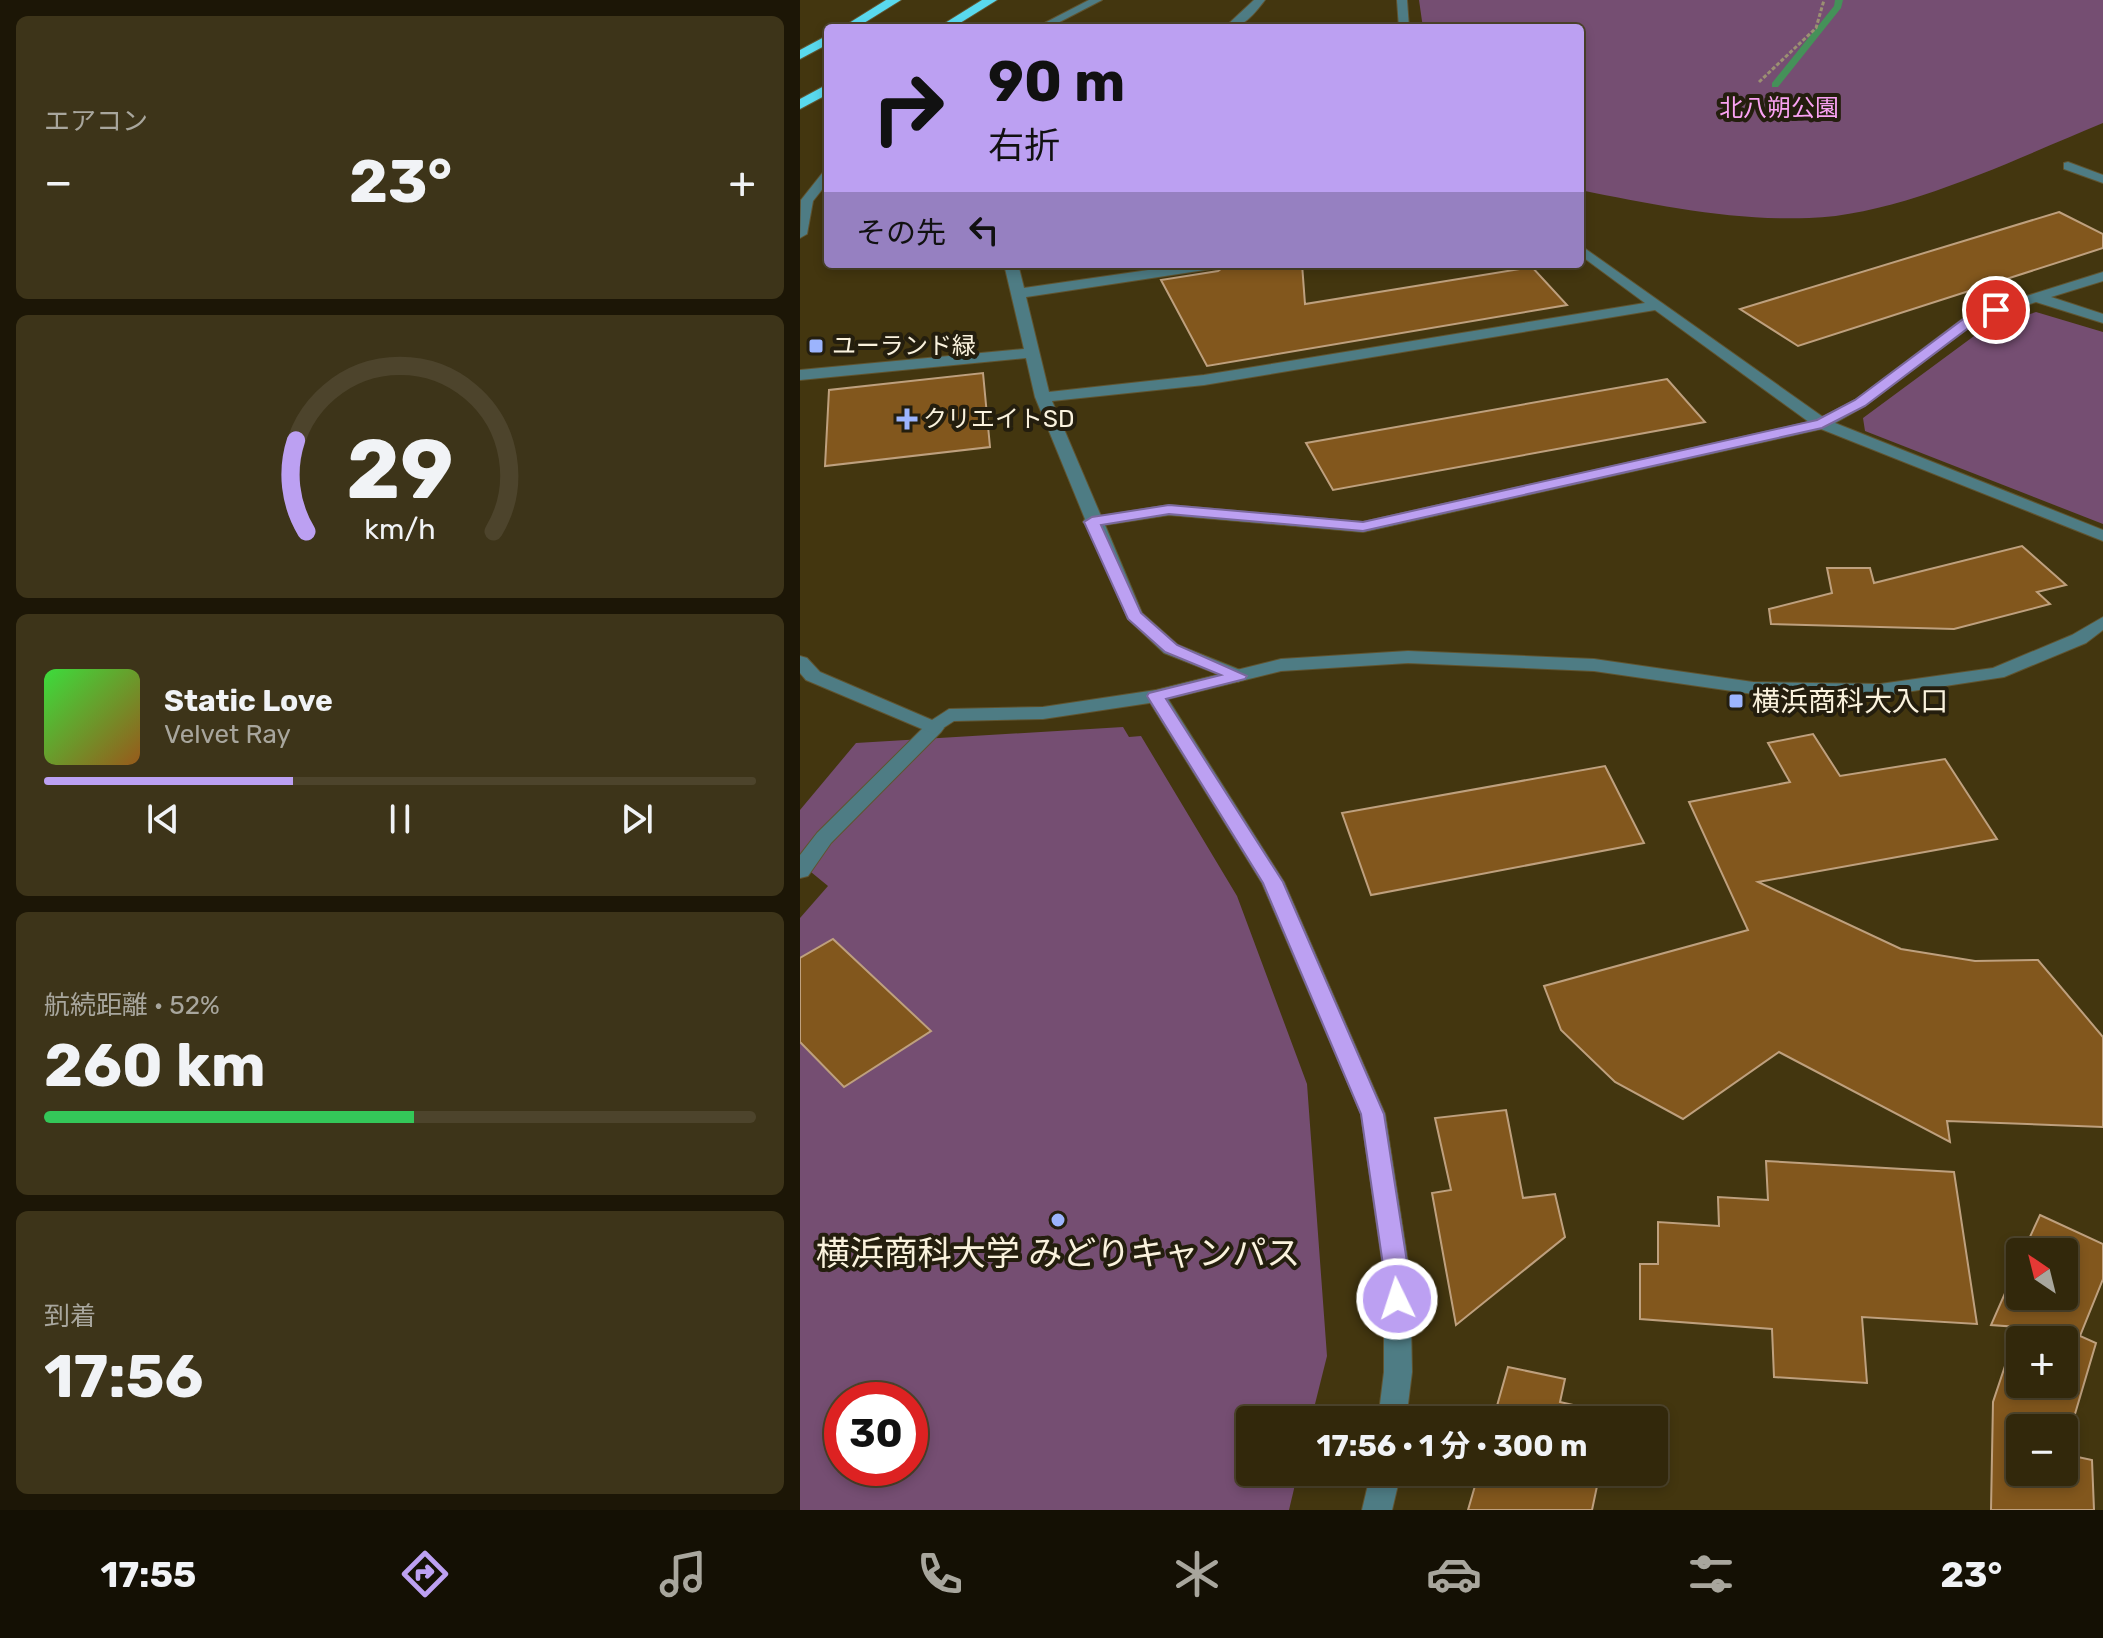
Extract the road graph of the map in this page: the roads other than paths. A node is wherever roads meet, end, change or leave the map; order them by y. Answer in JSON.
{"nodes":[{"id":1,"x":895,"y":0,"type":"edge"},
{"id":2,"x":969,"y":0,"type":"edge"},
{"id":3,"x":991,"y":0,"type":"edge"},
{"id":4,"x":1097,"y":0,"type":"edge"},
{"id":5,"x":1260,"y":0,"type":"edge"},
{"id":6,"x":1402,"y":0,"type":"edge"},
{"id":7,"x":854,"y":24,"type":"edge"},
{"id":8,"x":930,"y":24,"type":"edge"},
{"id":9,"x":950,"y":24,"type":"edge"},
{"id":10,"x":1048,"y":24,"type":"edge"},
{"id":11,"x":1235,"y":24,"type":"edge"},
{"id":12,"x":1404,"y":24,"type":"edge"},
{"id":13,"x":824,"y":41,"type":"edge"},
{"id":14,"x":800,"y":55,"type":"edge"},
{"id":15,"x":824,"y":91,"type":"edge"},
{"id":16,"x":800,"y":105,"type":"edge"},
{"id":17,"x":2068,"y":166,"type":"dead end"},
{"id":18,"x":824,"y":178,"type":"edge"},
{"id":19,"x":2103,"y":179,"type":"edge"},
{"id":20,"x":803,"y":200,"type":"edge"},
{"id":21,"x":800,"y":234,"type":"edge"},
{"id":22,"x":1584,"y":252,"type":"edge"},
{"id":23,"x":1012,"y":268,"type":"edge"},
{"id":24,"x":1191,"y":268,"type":"edge"},
{"id":25,"x":2103,"y":276,"type":"edge"},
{"id":26,"x":1021,"y":293,"type":"junction"},
{"id":27,"x":2039,"y":298,"type":"junction"},
{"id":28,"x":1658,"y":305,"type":"junction"},
{"id":29,"x":2103,"y":319,"type":"edge"},
{"id":30,"x":1034,"y":353,"type":"junction"},
{"id":31,"x":800,"y":375,"type":"edge"},
{"id":32,"x":1043,"y":397,"type":"junction"},
{"id":33,"x":1822,"y":424,"type":"junction"},
{"id":34,"x":1092,"y":522,"type":"junction"},
{"id":35,"x":2103,"y":536,"type":"edge"},
{"id":36,"x":2103,"y":622,"type":"edge"},
{"id":37,"x":800,"y":662,"type":"edge"},
{"id":38,"x":1238,"y":676,"type":"junction"},
{"id":39,"x":1156,"y":696,"type":"junction"},
{"id":40,"x":934,"y":728,"type":"junction"},
{"id":41,"x":800,"y":871,"type":"edge"},
{"id":42,"x":1394,"y":1406,"type":"edge"},
{"id":43,"x":1383,"y":1486,"type":"edge"},
{"id":44,"x":1377,"y":1510,"type":"edge"}],
"edges":[{"from":1,"to":7,"type":"highway"},
{"from":2,"to":8,"type":"highway"},
{"from":3,"to":9,"type":"highway"},
{"from":4,"to":10,"type":"street"},
{"from":5,"to":11,"type":"street"},
{"from":6,"to":12,"type":"street"},
{"from":13,"to":14,"type":"highway"},
{"from":15,"to":16,"type":"highway"},
{"from":17,"to":19,"type":"street"},
{"from":18,"to":20,"type":"street"},
{"from":20,"to":21,"type":"street"},
{"from":22,"to":28,"type":"street"},
{"from":23,"to":26,"type":"street"},
{"from":24,"to":26,"type":"street"},
{"from":25,"to":27,"type":"street"},
{"from":26,"to":30,"type":"street"},
{"from":27,"to":29,"type":"street"},
{"from":27,"to":33,"type":"street"},
{"from":28,"to":32,"type":"street"},
{"from":28,"to":33,"type":"street"},
{"from":30,"to":31,"type":"street"},
{"from":30,"to":32,"type":"street"},
{"from":32,"to":34,"type":"street"},
{"from":33,"to":34,"type":"street"},
{"from":33,"to":35,"type":"street"},
{"from":34,"to":38,"type":"street"},
{"from":36,"to":38,"type":"street"},
{"from":37,"to":40,"type":"street"},
{"from":38,"to":39,"type":"street"},
{"from":39,"to":40,"type":"street"},
{"from":39,"to":42,"type":"street"},
{"from":40,"to":41,"type":"street"},
{"from":43,"to":44,"type":"street"}]}
